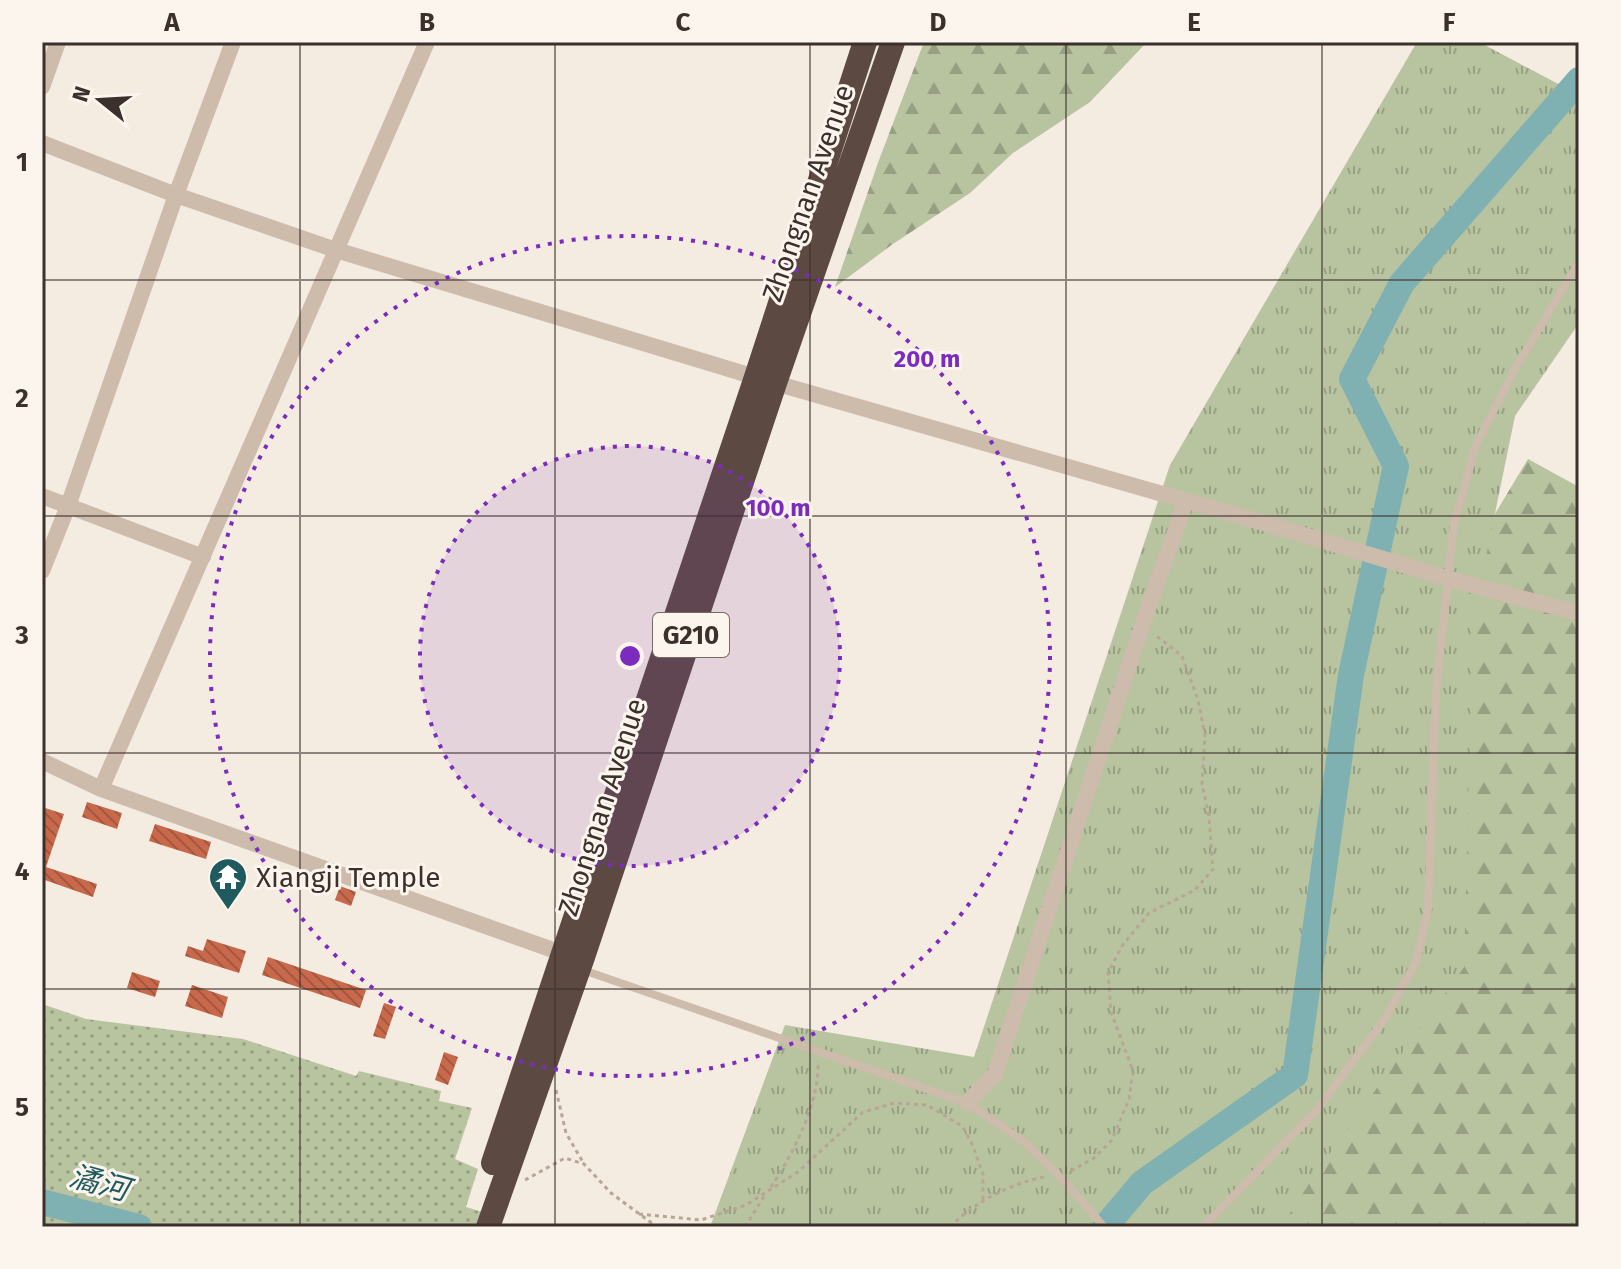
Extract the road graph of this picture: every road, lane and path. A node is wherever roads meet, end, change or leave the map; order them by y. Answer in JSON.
{"nodes":[{"id":1,"x":58,"y":42,"type":"edge"},
{"id":2,"x":233,"y":42,"type":"edge"},
{"id":3,"x":427,"y":42,"type":"edge"},
{"id":4,"x":865,"y":42,"type":"edge"},
{"id":5,"x":893,"y":42,"type":"edge"},
{"id":6,"x":42,"y":87,"type":"edge"},
{"id":7,"x":42,"y":143,"type":"edge"},
{"id":8,"x":176,"y":195,"type":"junction"},
{"id":9,"x":336,"y":250,"type":"junction"},
{"id":10,"x":1579,"y":262,"type":"edge"},
{"id":11,"x":766,"y":380,"type":"junction"},
{"id":12,"x":42,"y":496,"type":"edge"},
{"id":13,"x":1186,"y":501,"type":"junction"},
{"id":14,"x":68,"y":506,"type":"junction"},
{"id":15,"x":203,"y":557,"type":"junction"},
{"id":16,"x":42,"y":571,"type":"edge"},
{"id":17,"x":1453,"y":580,"type":"junction"},
{"id":18,"x":1579,"y":613,"type":"edge"},
{"id":19,"x":1142,"y":626,"type":"junction"},
{"id":20,"x":42,"y":761,"type":"edge"},
{"id":21,"x":101,"y":789,"type":"junction"},
{"id":22,"x":575,"y":961,"type":"junction"},
{"id":23,"x":816,"y":1051,"type":"junction"},
{"id":24,"x":555,"y":1086,"type":"dead end"},
{"id":25,"x":967,"y":1103,"type":"junction"},
{"id":26,"x":584,"y":1164,"type":"junction"},
{"id":27,"x":1056,"y":1174,"type":"junction"},
{"id":28,"x":520,"y":1184,"type":"dead end"},
{"id":29,"x":768,"y":1191,"type":"junction"},
{"id":30,"x":983,"y":1202,"type":"junction"},
{"id":31,"x":639,"y":1214,"type":"junction"},
{"id":32,"x":473,"y":1227,"type":"edge"},
{"id":33,"x":488,"y":1227,"type":"edge"},
{"id":34,"x":657,"y":1227,"type":"edge"},
{"id":35,"x":745,"y":1227,"type":"edge"},
{"id":36,"x":950,"y":1227,"type":"edge"},
{"id":37,"x":1104,"y":1227,"type":"edge"},
{"id":38,"x":1203,"y":1227,"type":"edge"}],
"edges":[{"from":1,"to":6,"type":"street"},
{"from":2,"to":8,"type":"street"},
{"from":3,"to":9,"type":"street"},
{"from":4,"to":11,"type":"highway","name":"Zhongnan Avenue","number":"G210"},
{"from":5,"to":11,"type":"highway","name":"Zhongnan Avenue","number":"G210"},
{"from":7,"to":8,"type":"street"},
{"from":8,"to":9,"type":"street"},
{"from":8,"to":14,"type":"street"},
{"from":9,"to":11,"type":"street"},
{"from":9,"to":15,"type":"street"},
{"from":10,"to":17,"type":"lane"},
{"from":11,"to":13,"type":"street"},
{"from":11,"to":22,"type":"highway","name":"Zhongnan Avenue","number":"G210"},
{"from":12,"to":14,"type":"street"},
{"from":13,"to":17,"type":"street","bridge":true},
{"from":13,"to":19,"type":"street"},
{"from":14,"to":15,"type":"street"},
{"from":14,"to":16,"type":"street"},
{"from":15,"to":21,"type":"street"},
{"from":17,"to":18,"type":"street"},
{"from":17,"to":38,"type":"lane"},
{"from":19,"to":25,"type":"street"},
{"from":19,"to":27,"type":"path"},
{"from":20,"to":21,"type":"street"},
{"from":21,"to":22,"type":"street"},
{"from":22,"to":23,"type":"lane"},
{"from":22,"to":32,"type":"highway","name":"Zhongnan Avenue","number":"G210"},
{"from":22,"to":33,"type":"highway","name":"Zhongnan Avenue","number":"G210"},
{"from":23,"to":25,"type":"lane"},
{"from":23,"to":29,"type":"path"},
{"from":24,"to":26,"type":"path"},
{"from":25,"to":27,"type":"lane"},
{"from":26,"to":28,"type":"path"},
{"from":26,"to":31,"type":"path"},
{"from":27,"to":30,"type":"path"},
{"from":27,"to":37,"type":"lane"},
{"from":29,"to":30,"type":"path"},
{"from":29,"to":31,"type":"path"},
{"from":29,"to":35,"type":"path"},
{"from":30,"to":36,"type":"path"},
{"from":31,"to":34,"type":"path"}]}
